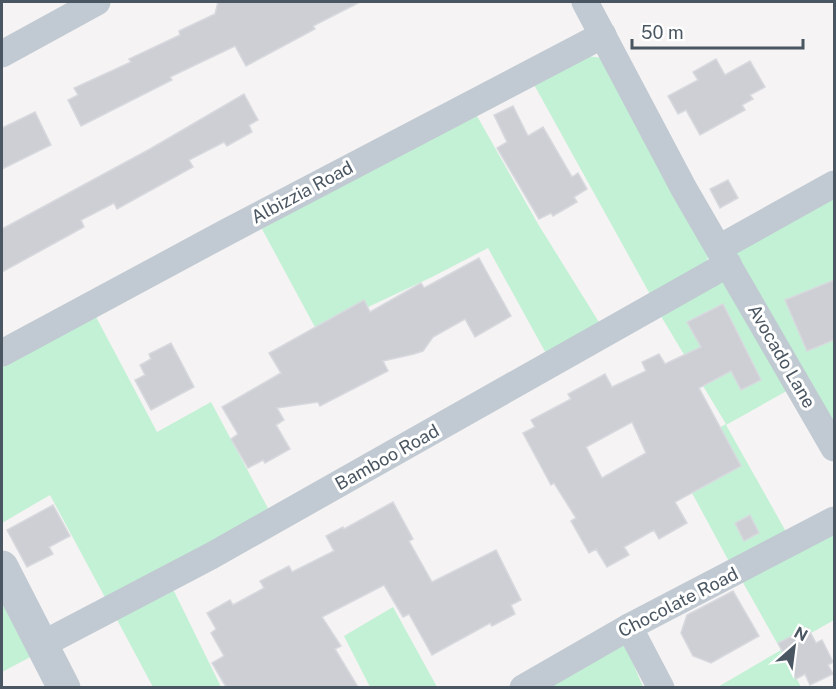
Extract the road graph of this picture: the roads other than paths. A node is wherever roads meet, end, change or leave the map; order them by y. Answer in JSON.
{"nodes":[{"id":1,"x":97,"y":2,"type":"edge"},
{"id":2,"x":585,"y":2,"type":"edge"},
{"id":3,"x":603,"y":35,"type":"junction"},
{"id":4,"x":2,"y":54,"type":"edge"},
{"id":5,"x":834,"y":184,"type":"edge"},
{"id":6,"x":724,"y":256,"type":"junction"},
{"id":7,"x":2,"y":353,"type":"edge"},
{"id":8,"x":834,"y":448,"type":"edge"},
{"id":9,"x":834,"y":520,"type":"edge"},
{"id":10,"x":2,"y":567,"type":"edge"},
{"id":11,"x":629,"y":627,"type":"junction"},
{"id":12,"x":43,"y":644,"type":"junction"},
{"id":13,"x":64,"y":687,"type":"edge"},
{"id":14,"x":523,"y":687,"type":"edge"},
{"id":15,"x":661,"y":687,"type":"edge"}],
"edges":[{"from":1,"to":4,"type":"street"},
{"from":2,"to":3,"type":"street","name":"Avocado Lane"},
{"from":3,"to":6,"type":"street","name":"Avocado Lane"},
{"from":3,"to":7,"type":"street","name":"Albizzia Road"},
{"from":5,"to":6,"type":"street","name":"Bamboo Road"},
{"from":6,"to":8,"type":"street","name":"Avocado Lane"},
{"from":6,"to":12,"type":"street","name":"Bamboo Road"},
{"from":9,"to":11,"type":"street","name":"Chocolate Road"},
{"from":10,"to":12,"type":"street"},
{"from":11,"to":14,"type":"street","name":"Chocolate Road"},
{"from":11,"to":15,"type":"street"},
{"from":12,"to":13,"type":"street"}]}
